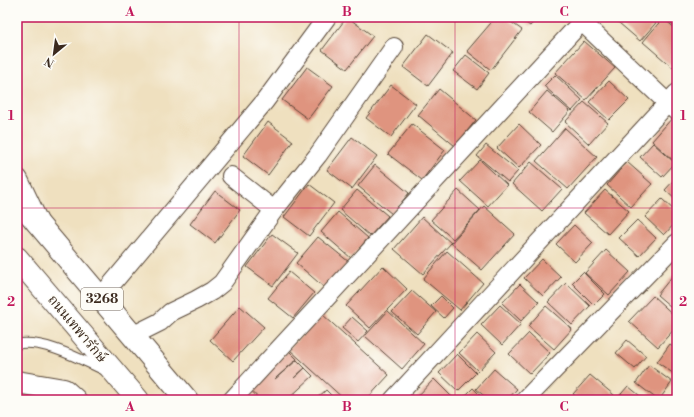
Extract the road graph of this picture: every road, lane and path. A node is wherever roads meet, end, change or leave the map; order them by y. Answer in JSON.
{"nodes":[{"id":1,"x":327,"y":17,"type":"edge"},
{"id":2,"x":584,"y":19,"type":"edge"},
{"id":3,"x":394,"y":47,"type":"dead end"},
{"id":4,"x":674,"y":102,"type":"edge"},
{"id":5,"x":231,"y":176,"type":"dead end"},
{"id":6,"x":17,"y":180,"type":"edge"},
{"id":7,"x":17,"y":199,"type":"edge"},
{"id":8,"x":274,"y":210,"type":"junction"},
{"id":9,"x":36,"y":222,"type":"junction"},
{"id":10,"x":677,"y":244,"type":"edge"},
{"id":11,"x":17,"y":258,"type":"edge"},
{"id":12,"x":100,"y":298,"type":"junction"},
{"id":13,"x":132,"y":336,"type":"junction"},
{"id":14,"x":17,"y":344,"type":"edge"},
{"id":15,"x":116,"y":375,"type":"junction"},
{"id":16,"x":17,"y":382,"type":"edge"},
{"id":17,"x":76,"y":400,"type":"edge"},
{"id":18,"x":138,"y":400,"type":"edge"},
{"id":19,"x":187,"y":400,"type":"edge"},
{"id":20,"x":232,"y":400,"type":"edge"},
{"id":21,"x":393,"y":400,"type":"edge"},
{"id":22,"x":525,"y":400,"type":"edge"}],
"edges":[{"from":1,"to":12,"type":"street"},
{"from":2,"to":4,"type":"street"},
{"from":2,"to":20,"type":"street"},
{"from":3,"to":8,"type":"street"},
{"from":4,"to":21,"type":"street"},
{"from":5,"to":8,"type":"street"},
{"from":6,"to":9,"type":"main road"},
{"from":7,"to":9,"type":"main road","number":"3268"},
{"from":8,"to":13,"type":"street"},
{"from":9,"to":12,"type":"main road","number":"3268"},
{"from":10,"to":22,"type":"street"},
{"from":11,"to":15,"type":"main road","name":"ถนนเทพารักษ์","number":"3268"},
{"from":12,"to":13,"type":"main road","number":"3268"},
{"from":13,"to":19,"type":"main road","number":"3268"},
{"from":14,"to":15,"type":"lane"},
{"from":15,"to":18,"type":"main road","name":"ถนนเทพารักษ์","number":"3268"},
{"from":16,"to":17,"type":"main road"}]}
